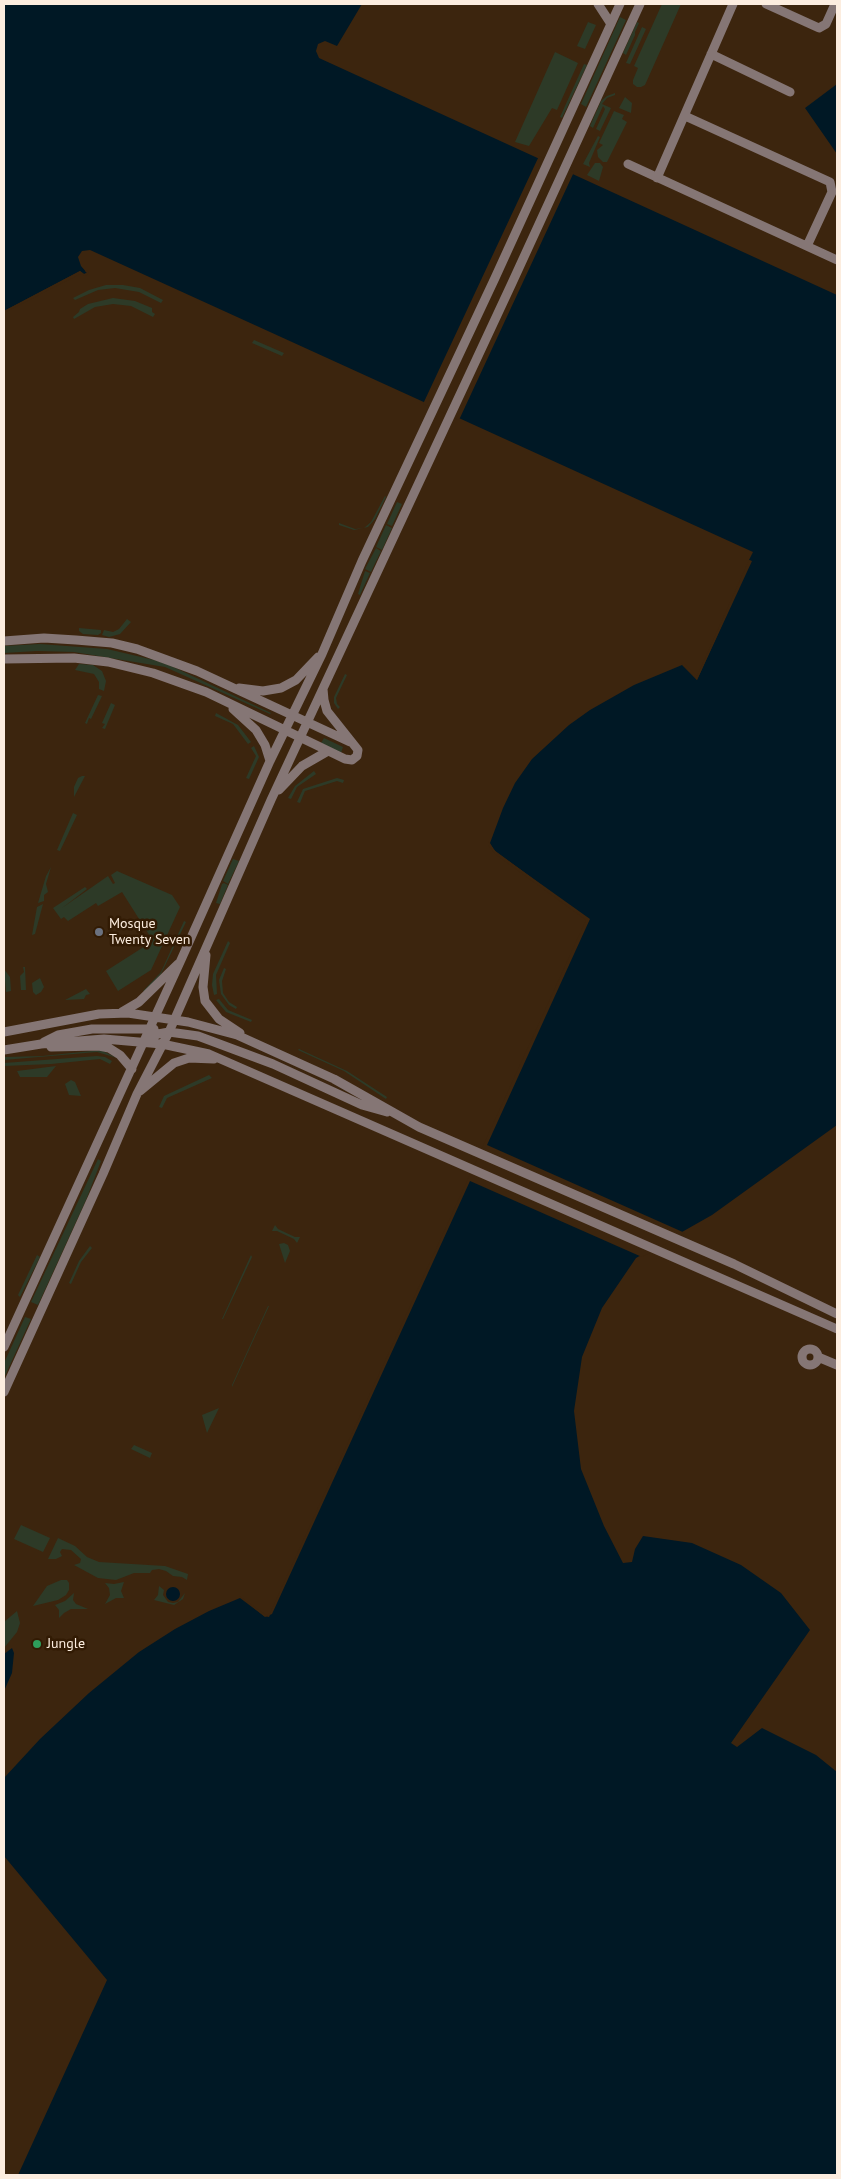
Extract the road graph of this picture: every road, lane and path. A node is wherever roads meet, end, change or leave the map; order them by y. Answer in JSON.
{"nodes":[{"id":1,"x":598,"y":4,"type":"edge"},
{"id":2,"x":620,"y":4,"type":"edge"},
{"id":3,"x":640,"y":4,"type":"edge"},
{"id":4,"x":733,"y":4,"type":"edge"},
{"id":5,"x":766,"y":4,"type":"edge"},
{"id":6,"x":835,"y":4,"type":"edge"},
{"id":7,"x":611,"y":24,"type":"junction"},
{"id":8,"x":711,"y":54,"type":"junction"},
{"id":9,"x":790,"y":92,"type":"dead end"},
{"id":10,"x":684,"y":116,"type":"junction"},
{"id":11,"x":628,"y":164,"type":"dead end"},
{"id":12,"x":657,"y":178,"type":"junction"},
{"id":13,"x":807,"y":246,"type":"junction"},
{"id":14,"x":837,"y":260,"type":"edge"},
{"id":15,"x":4,"y":640,"type":"edge"},
{"id":16,"x":322,"y":654,"type":"junction"},
{"id":17,"x":4,"y":659,"type":"edge"},
{"id":18,"x":227,"y":686,"type":"junction"},
{"id":19,"x":323,"y":689,"type":"junction"},
{"id":20,"x":224,"y":701,"type":"junction"},
{"id":21,"x":292,"y":716,"type":"junction"},
{"id":22,"x":307,"y":723,"type":"junction"},
{"id":23,"x":285,"y":731,"type":"junction"},
{"id":24,"x":300,"y":738,"type":"junction"},
{"id":25,"x":352,"y":743,"type":"junction"},
{"id":26,"x":328,"y":751,"type":"junction"},
{"id":27,"x":270,"y":761,"type":"junction"},
{"id":28,"x":271,"y":800,"type":"junction"},
{"id":29,"x":207,"y":945,"type":"junction"},
{"id":30,"x":182,"y":960,"type":"junction"},
{"id":31,"x":119,"y":1013,"type":"junction"},
{"id":32,"x":156,"y":1016,"type":"junction"},
{"id":33,"x":174,"y":1020,"type":"junction"},
{"id":34,"x":150,"y":1030,"type":"junction"},
{"id":35,"x":4,"y":1032,"type":"edge"},
{"id":36,"x":169,"y":1032,"type":"junction"},
{"id":37,"x":252,"y":1041,"type":"junction"},
{"id":38,"x":144,"y":1042,"type":"junction"},
{"id":39,"x":41,"y":1044,"type":"junction"},
{"id":40,"x":162,"y":1044,"type":"junction"},
{"id":41,"x":4,"y":1050,"type":"edge"},
{"id":42,"x":224,"y":1059,"type":"junction"},
{"id":43,"x":132,"y":1069,"type":"junction"},
{"id":44,"x":137,"y":1094,"type":"junction"},
{"id":45,"x":394,"y":1114,"type":"junction"},
{"id":46,"x":837,"y":1314,"type":"edge"},
{"id":47,"x":837,"y":1330,"type":"edge"},
{"id":48,"x":4,"y":1347,"type":"edge"},
{"id":49,"x":818,"y":1356,"type":"dead end"},
{"id":50,"x":837,"y":1364,"type":"edge"},
{"id":51,"x":4,"y":1392,"type":"edge"}],
"edges":[{"from":1,"to":7,"type":"street"},
{"from":2,"to":7,"type":"street"},
{"from":3,"to":19,"type":"street"},
{"from":4,"to":8,"type":"street"},
{"from":5,"to":6,"type":"street"},
{"from":7,"to":16,"type":"street"},
{"from":8,"to":9,"type":"street"},
{"from":8,"to":10,"type":"street"},
{"from":10,"to":12,"type":"street"},
{"from":10,"to":13,"type":"street"},
{"from":11,"to":12,"type":"street"},
{"from":12,"to":13,"type":"street"},
{"from":13,"to":14,"type":"street"},
{"from":15,"to":18,"type":"street"},
{"from":16,"to":18,"type":"street"},
{"from":16,"to":21,"type":"street"},
{"from":17,"to":20,"type":"street"},
{"from":18,"to":21,"type":"street"},
{"from":19,"to":22,"type":"street"},
{"from":19,"to":25,"type":"street"},
{"from":20,"to":23,"type":"street"},
{"from":20,"to":27,"type":"street"},
{"from":21,"to":22,"type":"street"},
{"from":21,"to":23,"type":"street"},
{"from":22,"to":24,"type":"street"},
{"from":22,"to":25,"type":"street"},
{"from":23,"to":24,"type":"street"},
{"from":23,"to":27,"type":"street"},
{"from":24,"to":26,"type":"street"},
{"from":24,"to":28,"type":"street"},
{"from":25,"to":26,"type":"street"},
{"from":26,"to":28,"type":"street"},
{"from":27,"to":30,"type":"street"},
{"from":28,"to":29,"type":"street"},
{"from":29,"to":33,"type":"street"},
{"from":29,"to":37,"type":"street"},
{"from":30,"to":31,"type":"street"},
{"from":30,"to":32,"type":"street"},
{"from":31,"to":32,"type":"street"},
{"from":31,"to":35,"type":"street"},
{"from":32,"to":33,"type":"street"},
{"from":32,"to":34,"type":"street"},
{"from":33,"to":34,"type":"street"},
{"from":33,"to":36,"type":"street"},
{"from":33,"to":37,"type":"street"},
{"from":34,"to":38,"type":"street"},
{"from":34,"to":39,"type":"street"},
{"from":36,"to":38,"type":"street"},
{"from":36,"to":40,"type":"street"},
{"from":36,"to":45,"type":"street"},
{"from":37,"to":45,"type":"street"},
{"from":38,"to":39,"type":"street"},
{"from":38,"to":40,"type":"street"},
{"from":38,"to":43,"type":"street"},
{"from":39,"to":41,"type":"street"},
{"from":39,"to":43,"type":"street"},
{"from":40,"to":42,"type":"street"},
{"from":40,"to":44,"type":"street"},
{"from":42,"to":44,"type":"street"},
{"from":42,"to":47,"type":"street"},
{"from":43,"to":48,"type":"street"},
{"from":44,"to":51,"type":"street"},
{"from":45,"to":46,"type":"street"},
{"from":49,"to":50,"type":"street"}]}
